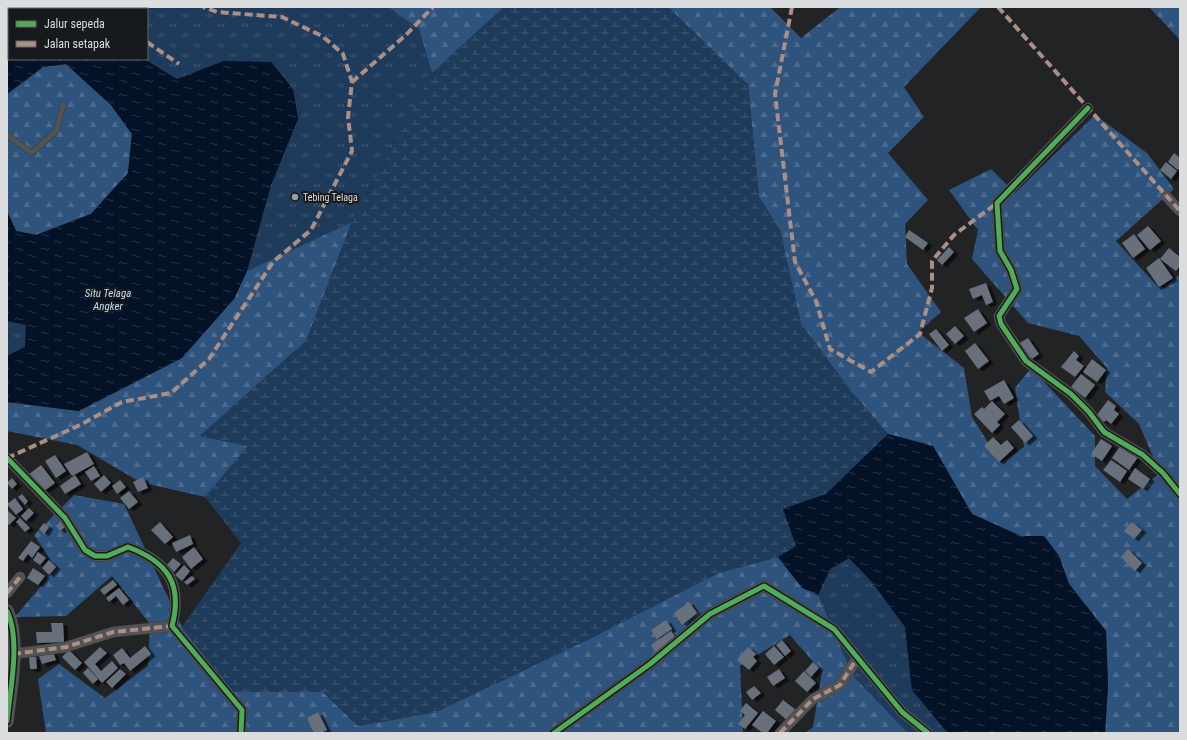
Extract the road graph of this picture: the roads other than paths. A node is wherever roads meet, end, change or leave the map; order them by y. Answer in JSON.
{"nodes":[{"id":1,"x":63,"y":105,"type":"dead end"},
{"id":2,"x":1088,"y":108,"type":"dead end"},
{"id":3,"x":7,"y":135,"type":"edge"},
{"id":4,"x":1166,"y":196,"type":"dead end"},
{"id":5,"x":1180,"y":212,"type":"edge"},
{"id":6,"x":7,"y":458,"type":"edge"},
{"id":7,"x":1180,"y":494,"type":"edge"},
{"id":8,"x":20,"y":577,"type":"dead end"},
{"id":9,"x":7,"y":592,"type":"edge"},
{"id":10,"x":7,"y":611,"type":"edge"},
{"id":11,"x":172,"y":626,"type":"junction"},
{"id":12,"x":13,"y":654,"type":"junction"},
{"id":13,"x":857,"y":658,"type":"junction"},
{"id":14,"x":7,"y":721,"type":"edge"},
{"id":15,"x":241,"y":733,"type":"edge"},
{"id":16,"x":554,"y":733,"type":"edge"},
{"id":17,"x":780,"y":733,"type":"edge"},
{"id":18,"x":928,"y":733,"type":"edge"}],
"edges":[{"from":1,"to":3,"type":"lane"},
{"from":2,"to":7,"type":"street"},
{"from":4,"to":5,"type":"street"},
{"from":6,"to":11,"type":"street"},
{"from":8,"to":9,"type":"street"},
{"from":10,"to":12,"type":"street"},
{"from":11,"to":12,"type":"street"},
{"from":11,"to":15,"type":"street"},
{"from":12,"to":14,"type":"street"},
{"from":13,"to":16,"type":"street"},
{"from":13,"to":17,"type":"street"},
{"from":13,"to":18,"type":"street"}]}
